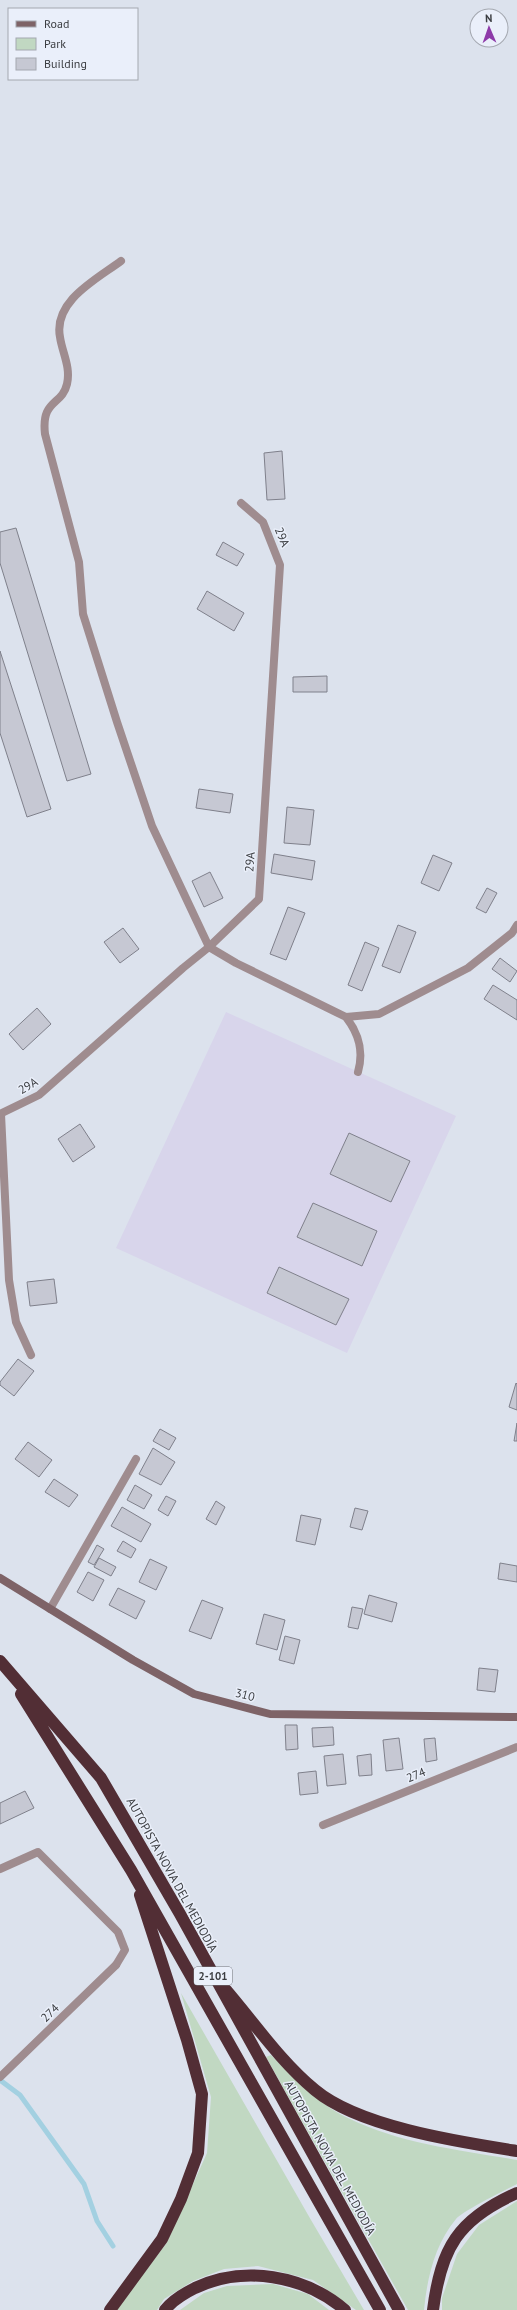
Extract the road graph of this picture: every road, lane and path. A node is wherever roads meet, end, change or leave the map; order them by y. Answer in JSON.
{"nodes":[{"id":1,"x":121,"y":260,"type":"dead end"},
{"id":2,"x":241,"y":503,"type":"dead end"},
{"id":3,"x":517,"y":925,"type":"edge"},
{"id":4,"x":209,"y":948,"type":"junction"},
{"id":5,"x":346,"y":1017,"type":"junction"},
{"id":6,"x":358,"y":1072,"type":"dead end"},
{"id":7,"x":1,"y":1114,"type":"edge"},
{"id":8,"x":31,"y":1355,"type":"dead end"},
{"id":9,"x":136,"y":1459,"type":"dead end"},
{"id":10,"x":0,"y":1578,"type":"edge"},
{"id":11,"x":50,"y":1609,"type":"junction"},
{"id":12,"x":0,"y":1661,"type":"edge"},
{"id":13,"x":517,"y":1717,"type":"edge"},
{"id":14,"x":517,"y":1747,"type":"edge"},
{"id":15,"x":323,"y":1825,"type":"dead end"},
{"id":16,"x":0,"y":1869,"type":"edge"},
{"id":17,"x":131,"y":1870,"type":"junction"},
{"id":18,"x":208,"y":1968,"type":"junction"},
{"id":19,"x":0,"y":2077,"type":"edge"},
{"id":20,"x":517,"y":2151,"type":"edge"},
{"id":21,"x":517,"y":2194,"type":"edge"},
{"id":22,"x":110,"y":2310,"type":"edge"},
{"id":23,"x":165,"y":2310,"type":"edge"},
{"id":24,"x":345,"y":2310,"type":"edge"},
{"id":25,"x":380,"y":2310,"type":"edge"},
{"id":26,"x":399,"y":2310,"type":"edge"},
{"id":27,"x":433,"y":2310,"type":"edge"}],
"edges":[{"from":1,"to":4,"type":"street"},
{"from":2,"to":4,"type":"street","name":"29A"},
{"from":3,"to":5,"type":"street"},
{"from":4,"to":5,"type":"street"},
{"from":4,"to":7,"type":"street","name":"29A"},
{"from":5,"to":6,"type":"street"},
{"from":7,"to":8,"type":"street"},
{"from":9,"to":11,"type":"street"},
{"from":10,"to":11,"type":"street","name":"310"},
{"from":11,"to":13,"type":"street","name":"310"},
{"from":12,"to":17,"type":"highway","name":"AUTOPISTA NOVIA DEL MEDIODÍA","number":"2-101"},
{"from":12,"to":18,"type":"highway","name":"AUTOPISTA NOVIA DEL MEDIODÍA","number":"2-101"},
{"from":14,"to":15,"type":"street","name":"274"},
{"from":16,"to":19,"type":"street","name":"274"},
{"from":17,"to":22,"type":"highway"},
{"from":17,"to":25,"type":"highway","name":"AUTOPISTA NOVIA DEL MEDIODÍA","number":"2-101"},
{"from":18,"to":20,"type":"highway"},
{"from":18,"to":26,"type":"highway","name":"AUTOPISTA NOVIA DEL MEDIODÍA","number":"2-101"},
{"from":21,"to":27,"type":"highway"},
{"from":23,"to":24,"type":"highway"}]}
